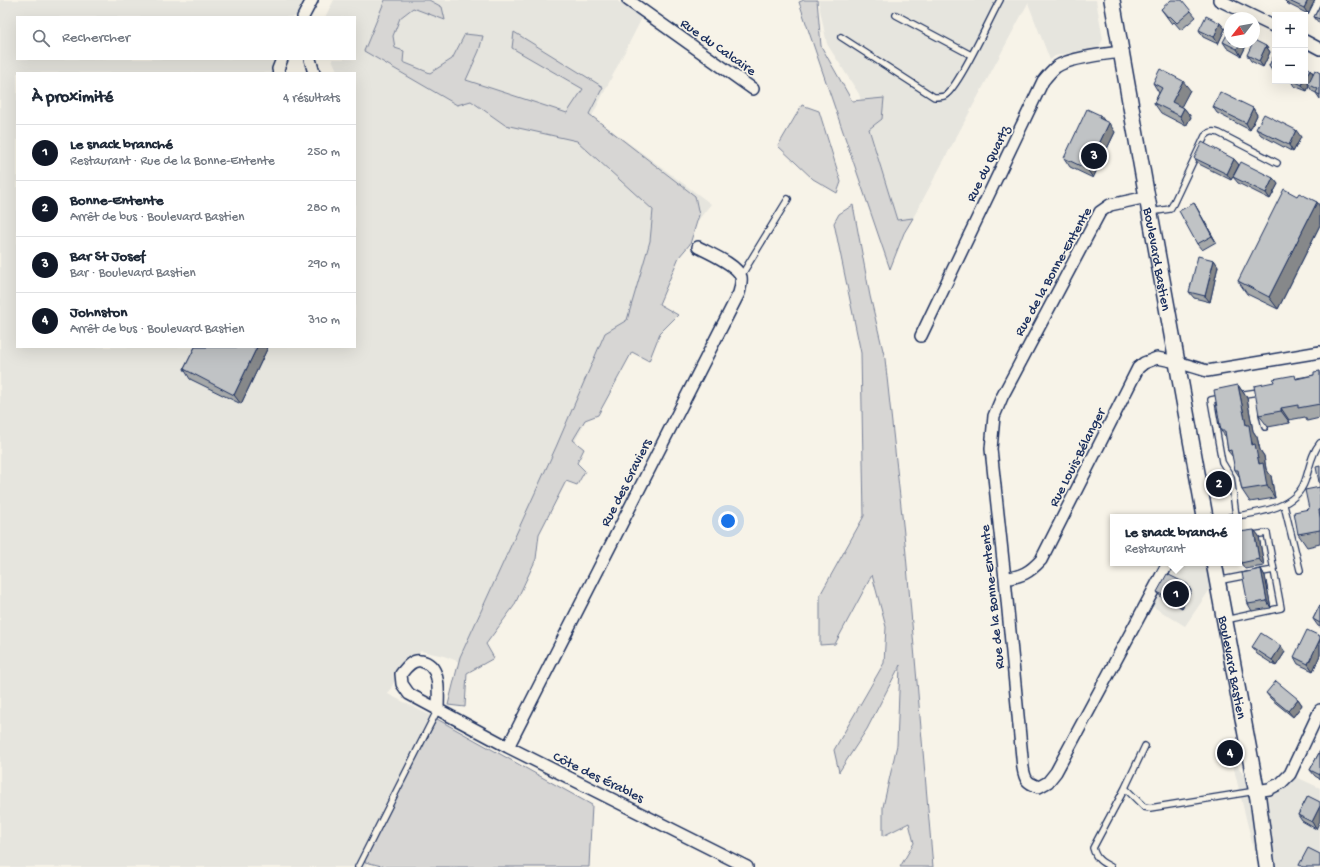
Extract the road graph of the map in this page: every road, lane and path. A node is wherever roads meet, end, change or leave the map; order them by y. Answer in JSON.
{"nodes":[{"id":1,"x":312,"y":0,"type":"edge"},
{"id":2,"x":628,"y":0,"type":"edge"},
{"id":3,"x":1000,"y":0,"type":"edge"},
{"id":4,"x":1112,"y":0,"type":"edge"},
{"id":5,"x":1219,"y":0,"type":"edge"},
{"id":6,"x":896,"y":15,"type":"dead end"},
{"id":7,"x":304,"y":16,"type":"edge"},
{"id":8,"x":1272,"y":26,"type":"edge"},
{"id":9,"x":841,"y":37,"type":"dead end"},
{"id":10,"x":1308,"y":42,"type":"edge"},
{"id":11,"x":1320,"y":48,"type":"edge"},
{"id":12,"x":1121,"y":52,"type":"junction"},
{"id":13,"x":971,"y":55,"type":"junction"},
{"id":14,"x":282,"y":60,"type":"edge"},
{"id":15,"x":310,"y":60,"type":"edge"},
{"id":16,"x":279,"y":72,"type":"edge"},
{"id":17,"x":314,"y":72,"type":"edge"},
{"id":18,"x":753,"y":89,"type":"dead end"},
{"id":19,"x":1277,"y":163,"type":"dead end"},
{"id":20,"x":788,"y":199,"type":"dead end"},
{"id":21,"x":1148,"y":205,"type":"junction"},
{"id":22,"x":698,"y":247,"type":"dead end"},
{"id":23,"x":741,"y":276,"type":"junction"},
{"id":24,"x":921,"y":336,"type":"dead end"},
{"id":25,"x":1320,"y":352,"type":"edge"},
{"id":26,"x":1177,"y":362,"type":"junction"},
{"id":27,"x":1265,"y":390,"type":"edge"},
{"id":28,"x":1258,"y":392,"type":"junction"},
{"id":29,"x":1234,"y":396,"type":"edge"},
{"id":30,"x":1227,"y":397,"type":"edge"},
{"id":31,"x":1259,"y":399,"type":"edge"},
{"id":32,"x":1260,"y":406,"type":"edge"},
{"id":33,"x":1265,"y":427,"type":"edge"},
{"id":34,"x":1320,"y":443,"type":"edge"},
{"id":35,"x":1284,"y":504,"type":"junction"},
{"id":36,"x":1204,"y":514,"type":"edge"},
{"id":37,"x":1233,"y":514,"type":"edge"},
{"id":38,"x":1242,"y":515,"type":"edge"},
{"id":39,"x":1242,"y":537,"type":"edge"},
{"id":40,"x":1166,"y":566,"type":"edge"},
{"id":41,"x":1214,"y":566,"type":"edge"},
{"id":42,"x":1274,"y":570,"type":"junction"},
{"id":43,"x":1300,"y":570,"type":"dead end"},
{"id":44,"x":1005,"y":580,"type":"junction"},
{"id":45,"x":1217,"y":581,"type":"junction"},
{"id":46,"x":1224,"y":620,"type":"junction"},
{"id":47,"x":438,"y":709,"type":"joint"},
{"id":48,"x":1320,"y":710,"type":"edge"},
{"id":49,"x":1145,"y":746,"type":"dead end"},
{"id":50,"x":508,"y":747,"type":"junction"},
{"id":51,"x":1124,"y":788,"type":"junction"},
{"id":52,"x":1256,"y":791,"type":"junction"},
{"id":53,"x":358,"y":867,"type":"edge"},
{"id":54,"x":748,"y":867,"type":"edge"},
{"id":55,"x":1111,"y":867,"type":"edge"},
{"id":56,"x":1267,"y":867,"type":"edge"}],
"edges":[{"from":1,"to":7,"type":"street"},
{"from":2,"to":18,"type":"street","name":"Rue du Calcaire"},
{"from":3,"to":13,"type":"lane"},
{"from":4,"to":12,"type":"main road","name":"Boulevard Bastien"},
{"from":5,"to":8,"type":"street"},
{"from":6,"to":13,"type":"lane"},
{"from":9,"to":13,"type":"lane"},
{"from":10,"to":11,"type":"street"},
{"from":12,"to":21,"type":"main road","name":"Boulevard Bastien"},
{"from":12,"to":24,"type":"street","name":"Rue du Quartz"},
{"from":14,"to":16,"type":"street"},
{"from":15,"to":17,"type":"street"},
{"from":19,"to":21,"type":"lane"},
{"from":20,"to":23,"type":"lane"},
{"from":21,"to":26,"type":"main road","name":"Boulevard Bastien"},
{"from":21,"to":44,"type":"street","name":"Rue de la Bonne-Entente"},
{"from":22,"to":23,"type":"street"},
{"from":23,"to":50,"type":"street","name":"Rue des Graviers"},
{"from":25,"to":26,"type":"street","name":"Rue Louis-Bélanger"},
{"from":26,"to":36,"type":"main road","name":"Boulevard Bastien"},
{"from":26,"to":44,"type":"street","name":"Rue Louis-Bélanger"},
{"from":27,"to":28,"type":"lane"},
{"from":28,"to":29,"type":"lane"},
{"from":28,"to":31,"type":"lane"},
{"from":30,"to":37,"type":"lane"},
{"from":32,"to":33,"type":"lane"},
{"from":34,"to":35,"type":"lane"},
{"from":35,"to":38,"type":"lane"},
{"from":35,"to":43,"type":"lane"},
{"from":39,"to":42,"type":"lane"},
{"from":40,"to":44,"type":"street","name":"Rue de la Bonne-Entente"},
{"from":41,"to":45,"type":"main road","name":"Boulevard Bastien"},
{"from":42,"to":45,"type":"lane"},
{"from":42,"to":46,"type":"lane"},
{"from":45,"to":46,"type":"main road","name":"Boulevard Bastien"},
{"from":46,"to":52,"type":"main road","name":"Boulevard Bastien"},
{"from":47,"to":50,"type":"street","name":"Côte des Érables"},
{"from":47,"to":53,"type":"lane"},
{"from":48,"to":52,"type":"street"},
{"from":49,"to":51,"type":"lane"},
{"from":50,"to":54,"type":"street","name":"Côte des Érables"},
{"from":51,"to":52,"type":"lane"},
{"from":51,"to":55,"type":"lane"},
{"from":52,"to":56,"type":"main road","name":"Boulevard Bastien"}]}
